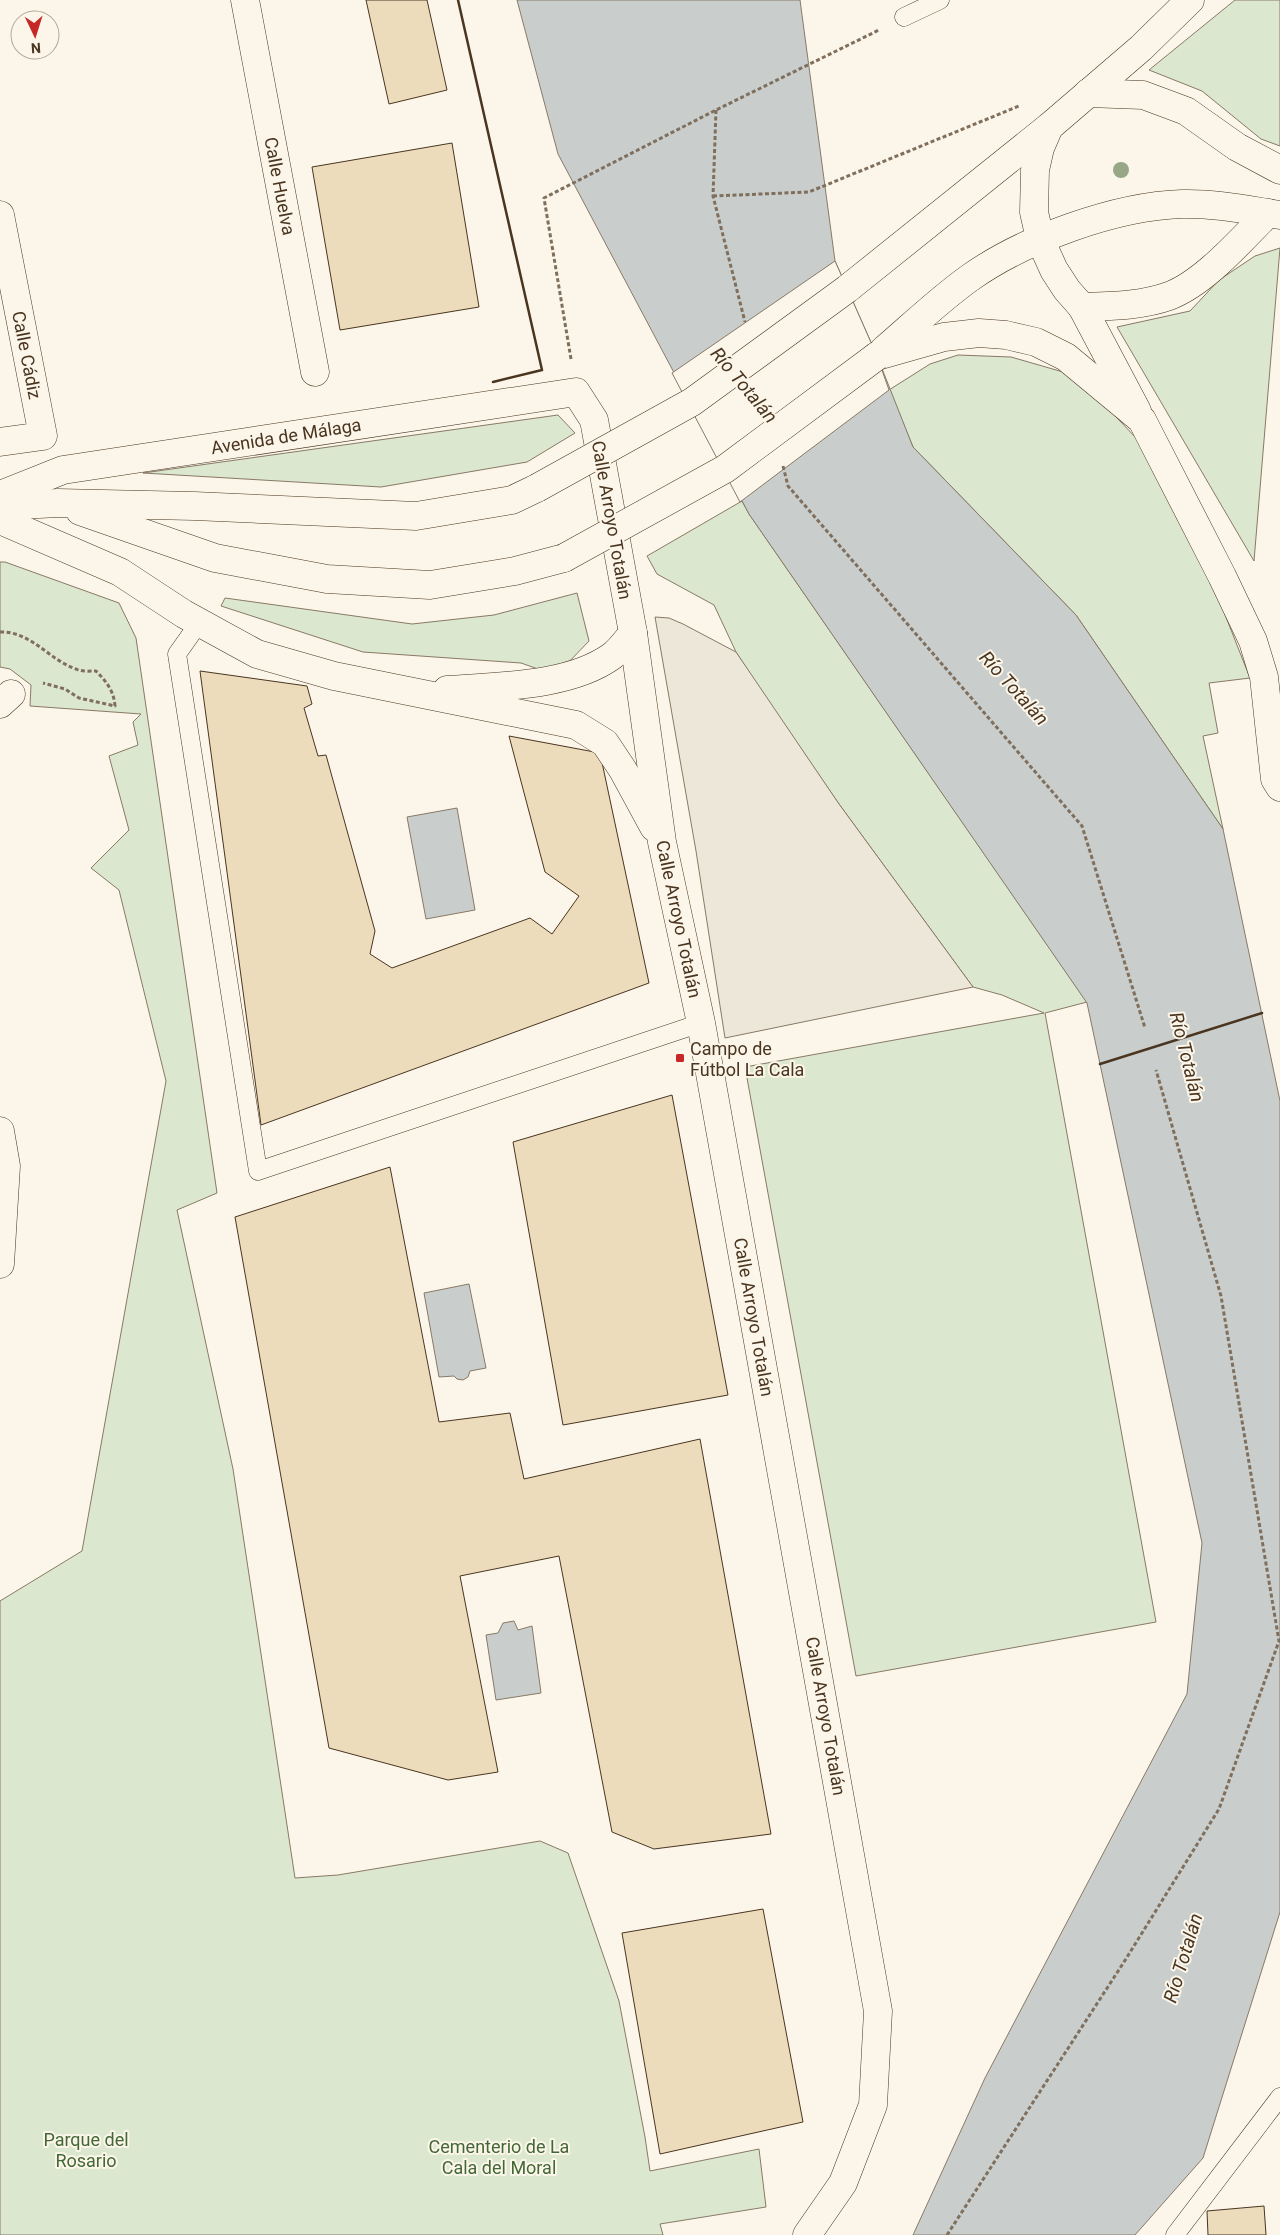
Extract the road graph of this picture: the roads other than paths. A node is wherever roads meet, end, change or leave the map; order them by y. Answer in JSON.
{"nodes":[{"id":1,"x":245,"y":0,"type":"edge"},
{"id":2,"x":940,"y":0,"type":"edge"},
{"id":3,"x":1190,"y":0,"type":"edge"},
{"id":4,"x":904,"y":17,"type":"road end"},
{"id":5,"x":1088,"y":93,"type":"junction"},
{"id":6,"x":1049,"y":127,"type":"junction"},
{"id":7,"x":1280,"y":170,"type":"edge"},
{"id":8,"x":1274,"y":214,"type":"edge"},
{"id":9,"x":0,"y":215,"type":"edge"},
{"id":10,"x":1040,"y":239,"type":"junction"},
{"id":11,"x":1082,"y":307,"type":"junction"},
{"id":12,"x":877,"y":356,"type":"junction"},
{"id":13,"x":315,"y":372,"type":"dead end"},
{"id":14,"x":576,"y":392,"type":"joint"},
{"id":15,"x":1142,"y":420,"type":"junction"},
{"id":16,"x":0,"y":442,"type":"edge"},
{"id":17,"x":0,"y":495,"type":"edge"},
{"id":18,"x":58,"y":503,"type":"junction"},
{"id":19,"x":0,"y":506,"type":"edge"},
{"id":20,"x":0,"y":520,"type":"edge"},
{"id":21,"x":199,"y":623,"type":"junction"},
{"id":22,"x":633,"y":633,"type":"junction"},
{"id":23,"x":413,"y":693,"type":"junction"},
{"id":24,"x":1280,"y":787,"type":"edge"},
{"id":25,"x":662,"y":842,"type":"junction"},
{"id":26,"x":701,"y":1023,"type":"junction"},
{"id":27,"x":0,"y":1131,"type":"edge"},
{"id":28,"x":0,"y":1264,"type":"edge"},
{"id":29,"x":1280,"y":2097,"type":"edge"},
{"id":30,"x":807,"y":2235,"type":"edge"},
{"id":31,"x":1176,"y":2235,"type":"edge"}],
"edges":[{"from":1,"to":13,"type":"main road","name":"Calle Huelva"},
{"from":2,"to":4,"type":"lane"},
{"from":3,"to":5,"type":"main road"},
{"from":5,"to":6,"type":"main road"},
{"from":5,"to":7,"type":"main road"},
{"from":6,"to":10,"type":"main road"},
{"from":6,"to":18,"type":"main road","bridge":true},
{"from":8,"to":10,"type":"main road"},
{"from":8,"to":11,"type":"main road"},
{"from":9,"to":16,"type":"main road","name":"Calle Cádiz"},
{"from":10,"to":11,"type":"main road"},
{"from":10,"to":12,"type":"main road"},
{"from":11,"to":15,"type":"main road"},
{"from":12,"to":15,"type":"main road"},
{"from":12,"to":18,"type":"main road","bridge":true},
{"from":14,"to":17,"type":"main road","name":"Avenida de Málaga"},
{"from":14,"to":22,"type":"main road","name":"Calle Arroyo Totalán"},
{"from":15,"to":24,"type":"main road"},
{"from":18,"to":19,"type":"main road"},
{"from":20,"to":21,"type":"main road"},
{"from":21,"to":23,"type":"main road"},
{"from":21,"to":26,"type":"lane"},
{"from":22,"to":23,"type":"main road"},
{"from":22,"to":25,"type":"main road","name":"Calle Arroyo Totalán"},
{"from":23,"to":25,"type":"main road"},
{"from":25,"to":26,"type":"main road","name":"Calle Arroyo Totalán"},
{"from":26,"to":30,"type":"main road","name":"Calle Arroyo Totalán"},
{"from":27,"to":28,"type":"main road"},
{"from":29,"to":31,"type":"lane"}]}
